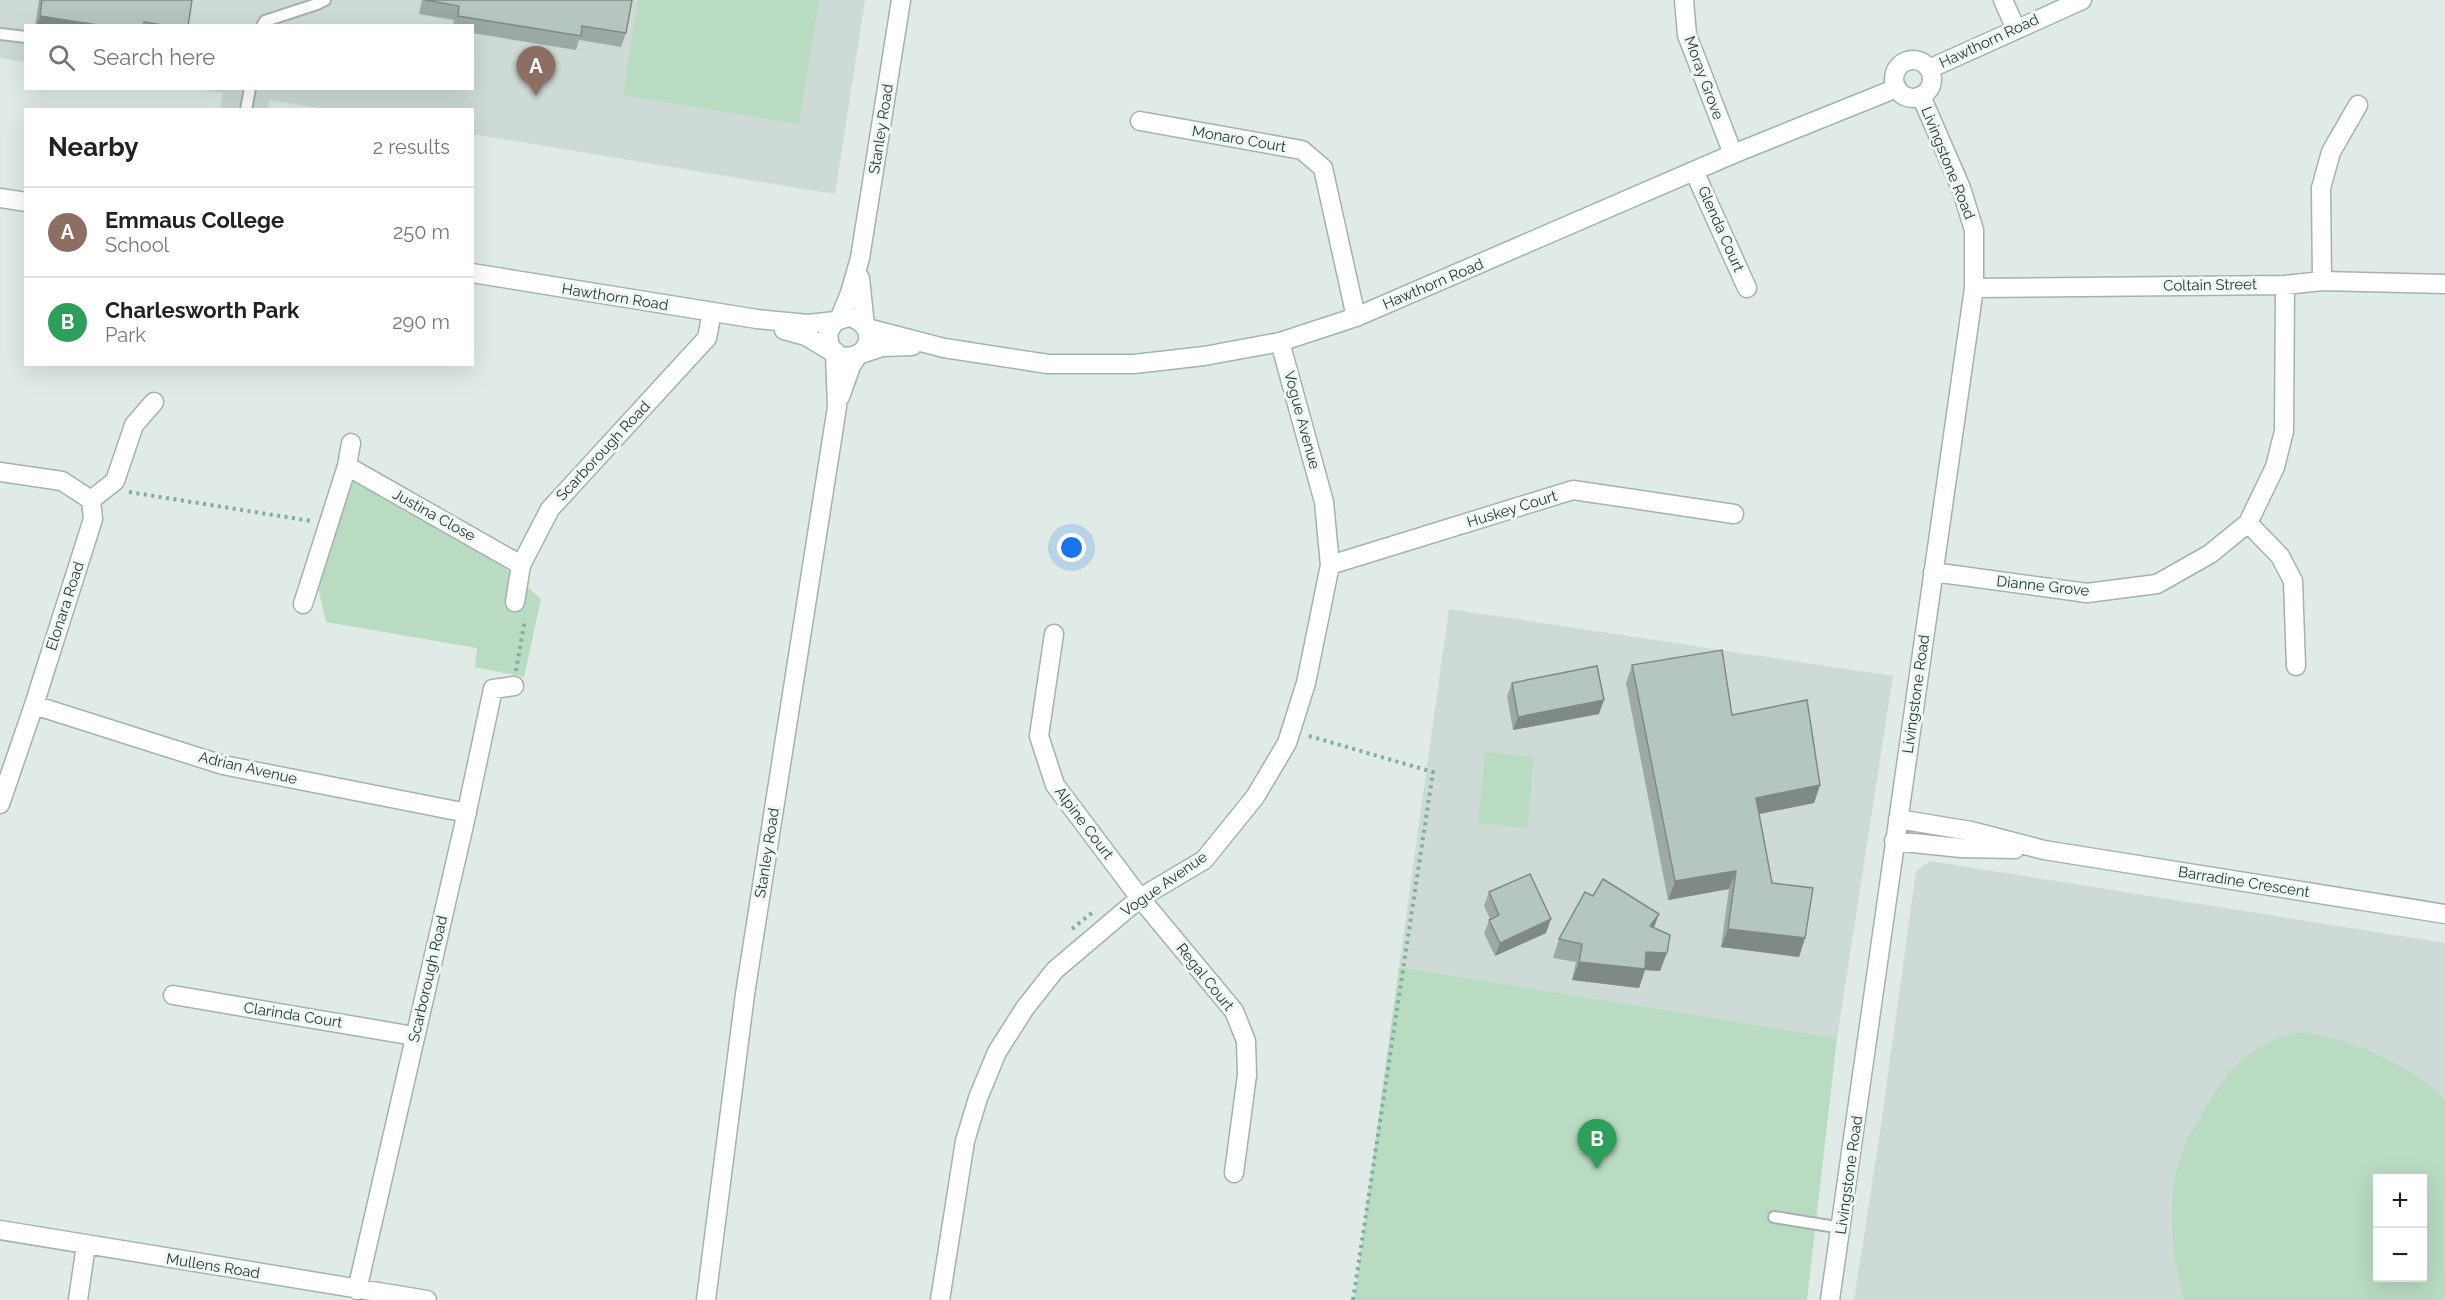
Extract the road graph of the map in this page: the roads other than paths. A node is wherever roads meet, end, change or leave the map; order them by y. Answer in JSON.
{"nodes":[{"id":1,"x":325,"y":0,"type":"edge"},
{"id":2,"x":901,"y":0,"type":"edge"},
{"id":3,"x":1684,"y":0,"type":"edge"},
{"id":4,"x":2003,"y":0,"type":"edge"},
{"id":5,"x":2082,"y":0,"type":"edge"},
{"id":6,"x":263,"y":24,"type":"edge"},
{"id":7,"x":2016,"y":29,"type":"junction"},
{"id":8,"x":0,"y":34,"type":"edge"},
{"id":9,"x":24,"y":38,"type":"edge"},
{"id":10,"x":1929,"y":69,"type":"junction"},
{"id":11,"x":1897,"y":88,"type":"junction"},
{"id":12,"x":250,"y":90,"type":"edge"},
{"id":13,"x":1921,"y":96,"type":"junction"},
{"id":14,"x":2358,"y":105,"type":"dead end"},
{"id":15,"x":246,"y":108,"type":"edge"},
{"id":16,"x":1140,"y":121,"type":"dead end"},
{"id":17,"x":1733,"y":154,"type":"junction"},
{"id":18,"x":1694,"y":171,"type":"junction"},
{"id":19,"x":0,"y":198,"type":"edge"},
{"id":20,"x":24,"y":202,"type":"edge"},
{"id":21,"x":860,"y":258,"type":"junction"},
{"id":22,"x":474,"y":273,"type":"edge"},
{"id":23,"x":2322,"y":281,"type":"junction"},
{"id":24,"x":2445,"y":284,"type":"edge"},
{"id":25,"x":2285,"y":285,"type":"junction"},
{"id":26,"x":1747,"y":288,"type":"dead end"},
{"id":27,"x":1974,"y":288,"type":"junction"},
{"id":28,"x":712,"y":312,"type":"junction"},
{"id":29,"x":1356,"y":317,"type":"junction"},
{"id":30,"x":757,"y":319,"type":"junction"},
{"id":31,"x":837,"y":320,"type":"junction"},
{"id":32,"x":866,"y":327,"type":"junction"},
{"id":33,"x":1280,"y":342,"type":"junction"},
{"id":34,"x":944,"y":348,"type":"junction"},
{"id":35,"x":835,"y":353,"type":"junction"},
{"id":36,"x":860,"y":354,"type":"junction"},
{"id":37,"x":154,"y":402,"type":"dead end"},
{"id":38,"x":837,"y":407,"type":"junction"},
{"id":39,"x":351,"y":443,"type":"dead end"},
{"id":40,"x":347,"y":466,"type":"junction"},
{"id":41,"x":0,"y":472,"type":"edge"},
{"id":42,"x":91,"y":500,"type":"junction"},
{"id":43,"x":1734,"y":514,"type":"dead end"},
{"id":44,"x":2248,"y":524,"type":"junction"},
{"id":45,"x":521,"y":565,"type":"junction"},
{"id":46,"x":1330,"y":565,"type":"junction"},
{"id":47,"x":1934,"y":572,"type":"junction"},
{"id":48,"x":515,"y":602,"type":"dead end"},
{"id":49,"x":303,"y":604,"type":"dead end"},
{"id":50,"x":1054,"y":634,"type":"dead end"},
{"id":51,"x":2296,"y":666,"type":"dead end"},
{"id":52,"x":515,"y":680,"type":"road end"},
{"id":53,"x":34,"y":705,"type":"junction"},
{"id":54,"x":0,"y":804,"type":"edge"},
{"id":55,"x":467,"y":813,"type":"junction"},
{"id":56,"x":1898,"y":819,"type":"junction"},
{"id":57,"x":1894,"y":841,"type":"junction"},
{"id":58,"x":2044,"y":850,"type":"junction"},
{"id":59,"x":1140,"y":898,"type":"junction"},
{"id":60,"x":2445,"y":914,"type":"edge"},
{"id":61,"x":172,"y":995,"type":"dead end"},
{"id":62,"x":414,"y":1036,"type":"junction"},
{"id":63,"x":1234,"y":1173,"type":"dead end"},
{"id":64,"x":1774,"y":1217,"type":"dead end"},
{"id":65,"x":1842,"y":1228,"type":"junction"},
{"id":66,"x":0,"y":1230,"type":"edge"},
{"id":67,"x":86,"y":1245,"type":"junction"},
{"id":68,"x":357,"y":1290,"type":"junction"},
{"id":69,"x":78,"y":1300,"type":"edge"},
{"id":70,"x":427,"y":1300,"type":"edge"},
{"id":71,"x":706,"y":1300,"type":"edge"},
{"id":72,"x":940,"y":1300,"type":"edge"},
{"id":73,"x":1830,"y":1300,"type":"edge"}],
"edges":[{"from":1,"to":6,"type":"lane"},
{"from":2,"to":21,"type":"street","name":"Stanley Road"},
{"from":3,"to":17,"type":"street","name":"Moray Grove"},
{"from":4,"to":7,"type":"street"},
{"from":5,"to":7,"type":"street","name":"Hawthorn Road"},
{"from":7,"to":10,"type":"street","name":"Hawthorn Road"},
{"from":8,"to":9,"type":"lane"},
{"from":10,"to":11,"type":"street"},
{"from":10,"to":13,"type":"street"},
{"from":11,"to":13,"type":"street"},
{"from":11,"to":17,"type":"street","name":"Hawthorn Road"},
{"from":12,"to":15,"type":"lane"},
{"from":13,"to":27,"type":"street","name":"Livingstone Road"},
{"from":14,"to":23,"type":"street"},
{"from":16,"to":29,"type":"street","name":"Monaro Court"},
{"from":17,"to":18,"type":"street","name":"Hawthorn Road"},
{"from":18,"to":26,"type":"street","name":"Glenda Court"},
{"from":18,"to":29,"type":"street","name":"Hawthorn Road"},
{"from":19,"to":20,"type":"street"},
{"from":21,"to":31,"type":"street","name":"Stanley Road"},
{"from":21,"to":32,"type":"street","name":"Stanley Road"},
{"from":22,"to":28,"type":"street","name":"Hawthorn Road"},
{"from":23,"to":24,"type":"street","name":"Coltain Street"},
{"from":23,"to":25,"type":"street","name":"Coltain Street"},
{"from":25,"to":27,"type":"street","name":"Coltain Street"},
{"from":25,"to":44,"type":"street","name":"Dianne Grove"},
{"from":27,"to":47,"type":"street","name":"Livingstone Road"},
{"from":28,"to":30,"type":"street","name":"Hawthorn Road"},
{"from":28,"to":45,"type":"street","name":"Scarborough Road"},
{"from":29,"to":33,"type":"street","name":"Hawthorn Road"},
{"from":30,"to":31,"type":"street","name":"Hawthorn Road"},
{"from":30,"to":35,"type":"street","name":"Hawthorn Road"},
{"from":31,"to":32,"type":"street"},
{"from":31,"to":35,"type":"street"},
{"from":32,"to":34,"type":"street","name":"Hawthorn Road"},
{"from":32,"to":36,"type":"street"},
{"from":33,"to":34,"type":"street","name":"Hawthorn Road"},
{"from":33,"to":46,"type":"street","name":"Vogue Avenue"},
{"from":34,"to":36,"type":"street","name":"Hawthorn Road"},
{"from":35,"to":36,"type":"street"},
{"from":35,"to":38,"type":"street","name":"Stanley Road"},
{"from":36,"to":38,"type":"street","name":"Stanley Road"},
{"from":37,"to":42,"type":"street"},
{"from":38,"to":71,"type":"street","name":"Stanley Road"},
{"from":39,"to":40,"type":"street"},
{"from":40,"to":45,"type":"street","name":"Justina Close"},
{"from":40,"to":49,"type":"street"},
{"from":41,"to":42,"type":"street"},
{"from":42,"to":53,"type":"street","name":"Elonara Road"},
{"from":43,"to":46,"type":"street","name":"Huskey Court"},
{"from":44,"to":47,"type":"street","name":"Dianne Grove"},
{"from":44,"to":51,"type":"street"},
{"from":45,"to":48,"type":"street","name":"Scarborough Road"},
{"from":46,"to":59,"type":"street","name":"Vogue Avenue"},
{"from":47,"to":56,"type":"street","name":"Livingstone Road"},
{"from":50,"to":59,"type":"street","name":"Alpine Court"},
{"from":52,"to":55,"type":"street","name":"Scarborough Road"},
{"from":53,"to":54,"type":"street","name":"Elonara Road"},
{"from":53,"to":55,"type":"street","name":"Adrian Avenue"},
{"from":55,"to":62,"type":"street","name":"Scarborough Road"},
{"from":56,"to":57,"type":"street","name":"Livingstone Road"},
{"from":56,"to":58,"type":"street","name":"Barradine Crescent"},
{"from":57,"to":58,"type":"street","name":"Barradine Crescent"},
{"from":57,"to":65,"type":"street","name":"Livingstone Road"},
{"from":58,"to":60,"type":"street","name":"Barradine Crescent"},
{"from":59,"to":63,"type":"street","name":"Regal Court"},
{"from":59,"to":72,"type":"street","name":"Vogue Avenue"},
{"from":61,"to":62,"type":"street","name":"Clarinda Court"},
{"from":62,"to":68,"type":"street","name":"Scarborough Road"},
{"from":64,"to":65,"type":"lane"},
{"from":65,"to":73,"type":"street","name":"Livingstone Road"},
{"from":66,"to":67,"type":"street","name":"Mullens Road"},
{"from":67,"to":68,"type":"street","name":"Mullens Road"},
{"from":67,"to":69,"type":"street"},
{"from":68,"to":70,"type":"street","name":"Mullens Road"}]}
